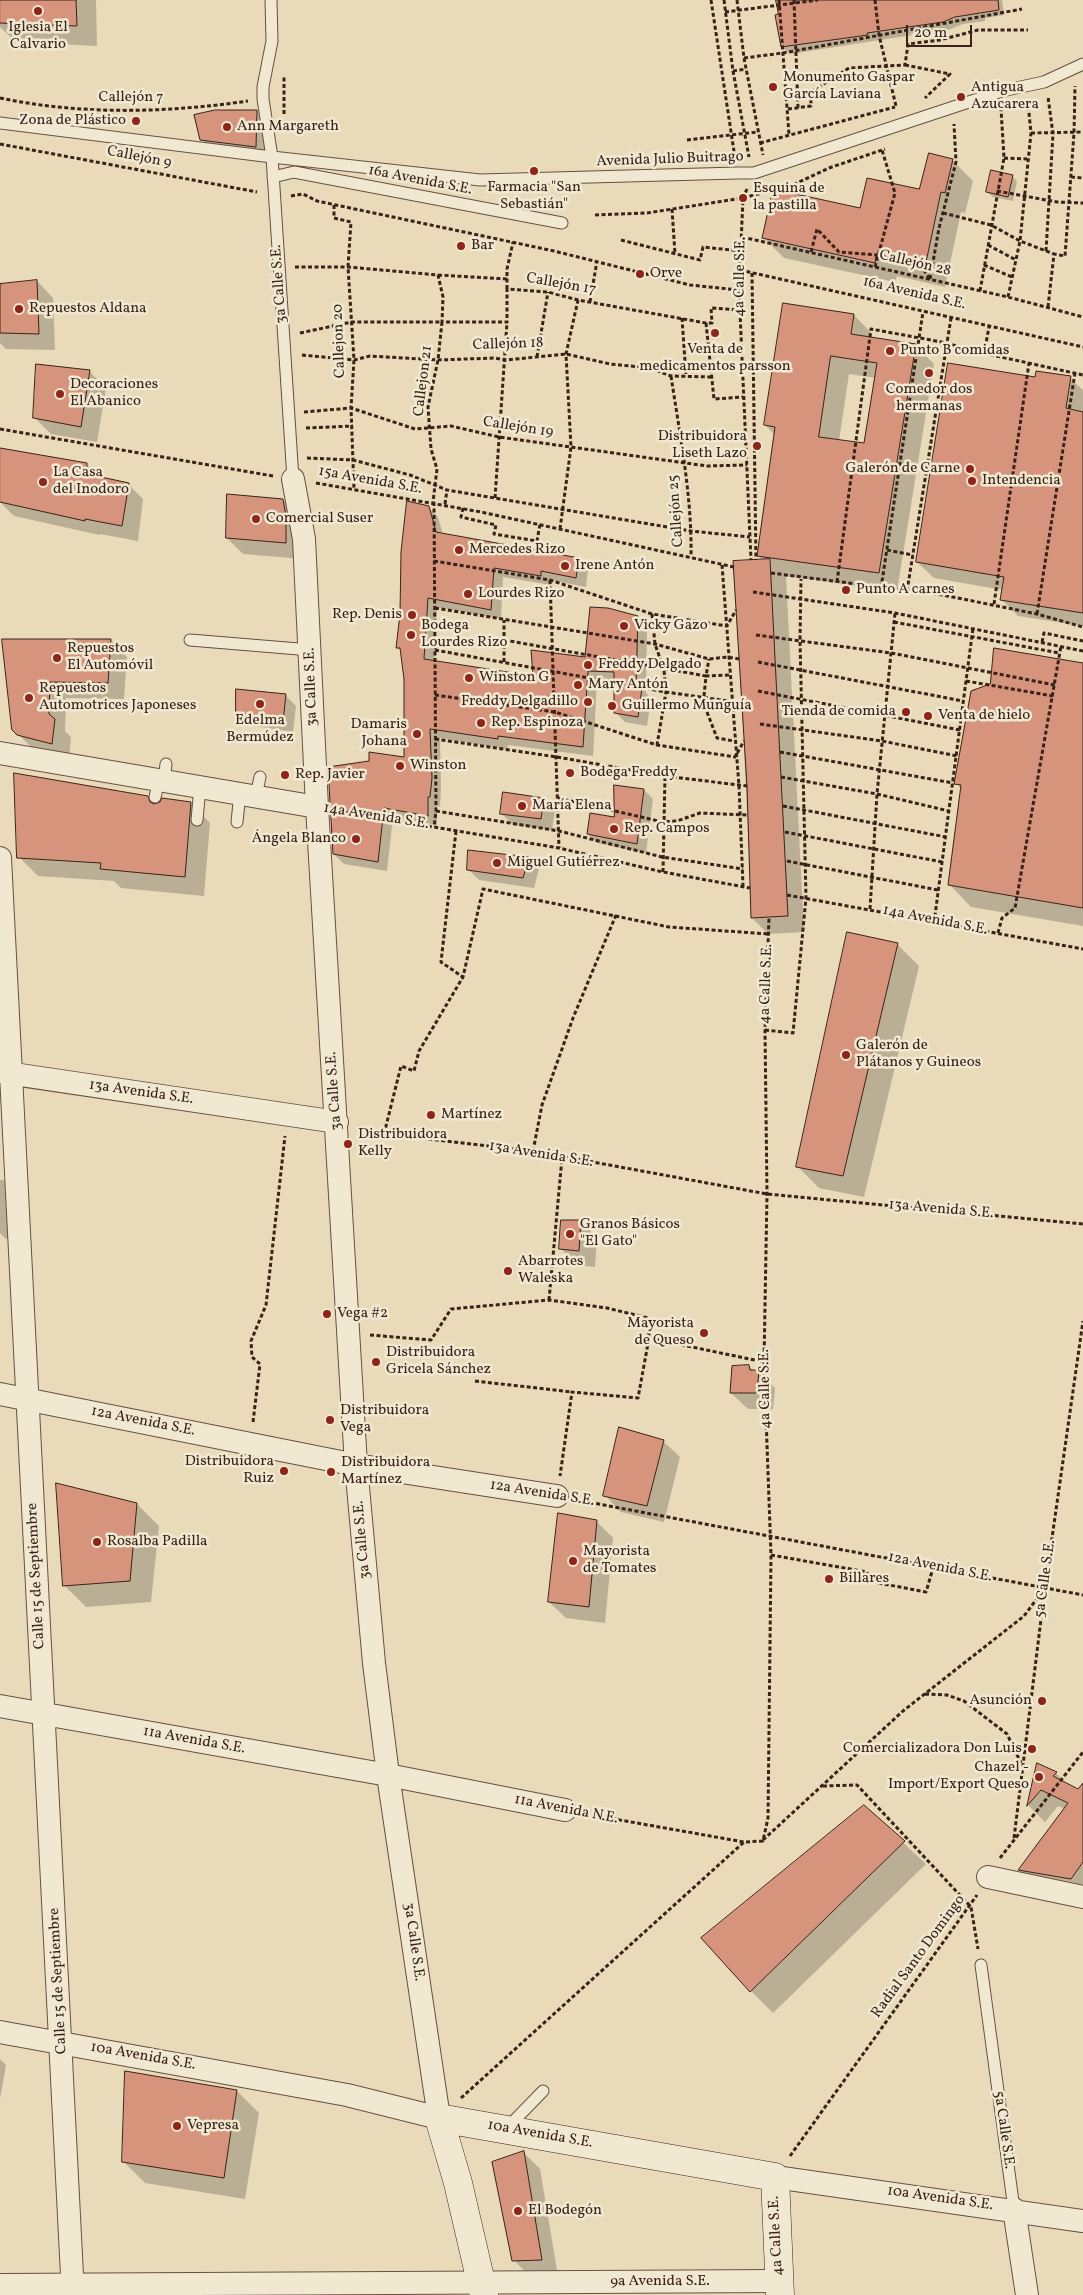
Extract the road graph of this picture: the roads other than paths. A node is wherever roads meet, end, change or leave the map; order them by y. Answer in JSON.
{"nodes":[{"id":1,"x":271,"y":0,"type":"edge"},
{"id":2,"x":1083,"y":64,"type":"edge"},
{"id":3,"x":0,"y":123,"type":"edge"},
{"id":4,"x":272,"y":157,"type":"junction"},
{"id":5,"x":273,"y":177,"type":"junction"},
{"id":6,"x":562,"y":223,"type":"dead end"},
{"id":7,"x":293,"y":479,"type":"joint"},
{"id":8,"x":190,"y":640,"type":"dead end"},
{"id":9,"x":311,"y":650,"type":"junction"},
{"id":10,"x":0,"y":753,"type":"edge"},
{"id":11,"x":200,"y":787,"type":"junction"},
{"id":12,"x":252,"y":789,"type":"junction"},
{"id":13,"x":317,"y":807,"type":"junction"},
{"id":14,"x":197,"y":820,"type":"dead end"},
{"id":15,"x":237,"y":822,"type":"dead end"},
{"id":16,"x":0,"y":858,"type":"edge"},
{"id":17,"x":5,"y":1073,"type":"edge"},
{"id":18,"x":337,"y":1122,"type":"junction"},
{"id":19,"x":0,"y":1394,"type":"edge"},
{"id":20,"x":28,"y":1400,"type":"junction"},
{"id":21,"x":356,"y":1465,"type":"junction"},
{"id":22,"x":557,"y":1496,"type":"road end"},
{"id":23,"x":0,"y":1706,"type":"edge"},
{"id":24,"x":45,"y":1715,"type":"junction"},
{"id":25,"x":388,"y":1775,"type":"junction"},
{"id":26,"x":565,"y":1810,"type":"road end"},
{"id":27,"x":988,"y":1877,"type":"road end"},
{"id":28,"x":1083,"y":1897,"type":"edge"},
{"id":29,"x":981,"y":1965,"type":"road end"},
{"id":30,"x":0,"y":2032,"type":"edge"},
{"id":31,"x":62,"y":2042,"type":"junction"},
{"id":32,"x":543,"y":2091,"type":"dead end"},
{"id":33,"x":439,"y":2118,"type":"junction"},
{"id":34,"x":506,"y":2130,"type":"junction"},
{"id":35,"x":774,"y":2177,"type":"junction"},
{"id":36,"x":1014,"y":2210,"type":"junction"},
{"id":37,"x":1083,"y":2221,"type":"edge"},
{"id":38,"x":0,"y":2286,"type":"edge"},
{"id":39,"x":780,"y":2288,"type":"edge"},
{"id":40,"x":302,"y":2289,"type":"edge"},
{"id":41,"x":483,"y":2289,"type":"edge"},
{"id":42,"x":73,"y":2290,"type":"edge"},
{"id":43,"x":1027,"y":2295,"type":"edge"}],
"edges":[{"from":1,"to":4,"type":"lane","name":"3a Calle S.E."},
{"from":2,"to":4,"type":"lane","name":"Avenida Julio Buitrago"},
{"from":3,"to":4,"type":"lane"},
{"from":4,"to":5,"type":"lane","name":"3a Calle S.E."},
{"from":5,"to":6,"type":"lane","name":"16a Avenida S.E."},
{"from":5,"to":7,"type":"lane","name":"3a Calle S.E."},
{"from":7,"to":9,"type":"street","name":"3a Calle S.E."},
{"from":8,"to":9,"type":"lane"},
{"from":9,"to":13,"type":"street","name":"3a Calle S.E."},
{"from":10,"to":11,"type":"street","name":"14a Avenida S.E."},
{"from":11,"to":12,"type":"street","name":"14a Avenida S.E."},
{"from":11,"to":14,"type":"lane"},
{"from":12,"to":13,"type":"street","name":"14a Avenida S.E."},
{"from":12,"to":15,"type":"lane"},
{"from":13,"to":18,"type":"street","name":"3a Calle S.E."},
{"from":16,"to":17,"type":"street","name":"Calle 15 de Septiembre"},
{"from":17,"to":18,"type":"street","name":"13a Avenida S.E."},
{"from":17,"to":20,"type":"street","name":"Calle 15 de Septiembre"},
{"from":18,"to":21,"type":"street","name":"3a Calle S.E."},
{"from":19,"to":20,"type":"street","name":"12a Avenida S.E."},
{"from":20,"to":21,"type":"street","name":"12a Avenida S.E."},
{"from":20,"to":24,"type":"street","name":"Calle 15 de Septiembre"},
{"from":21,"to":22,"type":"street","name":"12a Avenida S.E."},
{"from":21,"to":25,"type":"street","name":"3a Calle S.E."},
{"from":23,"to":24,"type":"street","name":"11a Avenida S.E."},
{"from":24,"to":25,"type":"street","name":"11a Avenida S.E."},
{"from":24,"to":31,"type":"street","name":"Calle 15 de Septiembre"},
{"from":25,"to":26,"type":"street","name":"11a Avenida N.E."},
{"from":25,"to":33,"type":"street","name":"3a Calle S.E."},
{"from":27,"to":28,"type":"street"},
{"from":29,"to":36,"type":"lane","name":"5a Calle S.E."},
{"from":30,"to":31,"type":"street","name":"10a Avenida S.E."},
{"from":31,"to":33,"type":"street","name":"10a Avenida S.E."},
{"from":31,"to":42,"type":"street","name":"Calle 15 de Septiembre"},
{"from":32,"to":34,"type":"lane"},
{"from":33,"to":34,"type":"street","name":"10a Avenida S.E."},
{"from":33,"to":41,"type":"street","name":"3a Calle S.E."},
{"from":34,"to":35,"type":"street","name":"10a Avenida S.E."},
{"from":35,"to":36,"type":"street","name":"10a Avenida S.E."},
{"from":35,"to":39,"type":"street","name":"4a Calle S.E."},
{"from":36,"to":37,"type":"street","name":"10a Avenida S.E."},
{"from":36,"to":43,"type":"street","name":"5a Calle S.E."},
{"from":38,"to":42,"type":"street","name":"9a Avenida S.E."},
{"from":39,"to":41,"type":"street","name":"9a Avenida S.E."},
{"from":40,"to":41,"type":"street","name":"9a Avenida S.E."},
{"from":40,"to":42,"type":"street","name":"9a Avenida S.E."}]}
